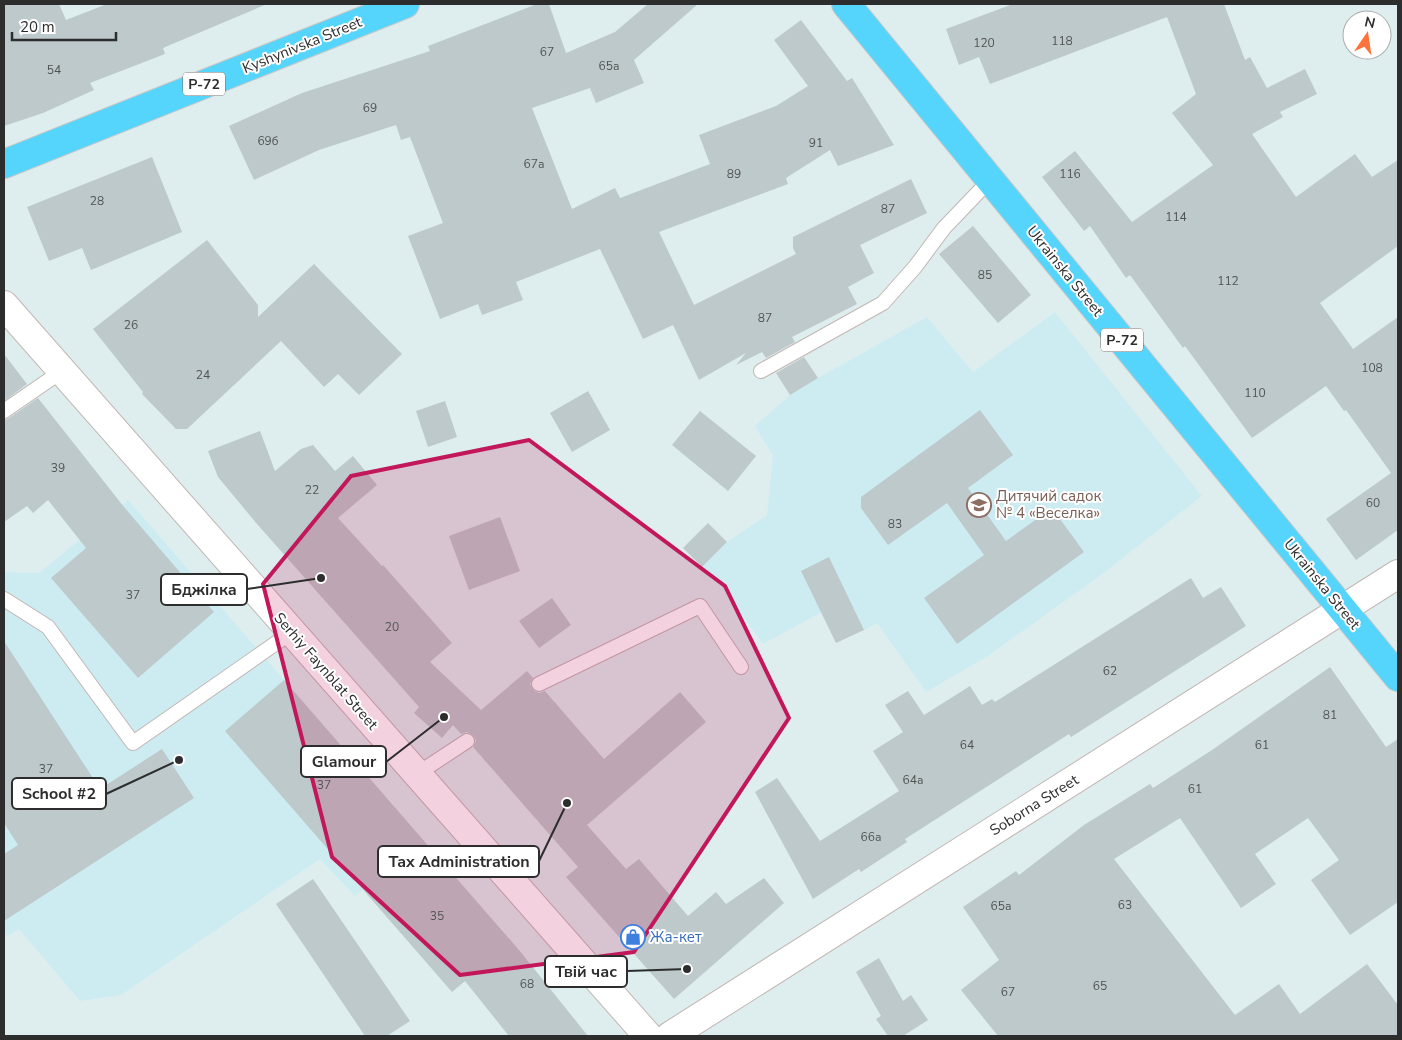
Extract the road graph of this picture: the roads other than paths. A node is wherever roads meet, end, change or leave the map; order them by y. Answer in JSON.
{"nodes":[{"id":1,"x":405,"y":4,"type":"edge"},
{"id":2,"x":846,"y":4,"type":"edge"},
{"id":3,"x":4,"y":164,"type":"edge"},
{"id":4,"x":990,"y":180,"type":"junction"},
{"id":5,"x":4,"y":305,"type":"edge"},
{"id":6,"x":62,"y":371,"type":"junction"},
{"id":7,"x":761,"y":371,"type":"dead end"},
{"id":8,"x":4,"y":411,"type":"edge"},
{"id":9,"x":1398,"y":574,"type":"edge"},
{"id":10,"x":4,"y":599,"type":"edge"},
{"id":11,"x":1342,"y":609,"type":"junction"},
{"id":12,"x":292,"y":632,"type":"junction"},
{"id":13,"x":741,"y":667,"type":"dead end"},
{"id":14,"x":1398,"y":677,"type":"edge"},
{"id":15,"x":539,"y":684,"type":"dead end"},
{"id":16,"x":467,"y":741,"type":"dead end"},
{"id":17,"x":417,"y":774,"type":"junction"},
{"id":18,"x":648,"y":1036,"type":"edge"},
{"id":19,"x":670,"y":1036,"type":"edge"}],
"edges":[{"from":1,"to":3,"type":"main road","name":"Kyshynivska Street","number":"Р-72"},
{"from":2,"to":4,"type":"main road","name":"Ukrainska Street","number":"Р-72"},
{"from":4,"to":7,"type":"lane"},
{"from":4,"to":11,"type":"main road","name":"Ukrainska Street","number":"Р-72"},
{"from":5,"to":6,"type":"street","name":"Serhiy Faynblat Street"},
{"from":6,"to":8,"type":"lane"},
{"from":6,"to":12,"type":"street","name":"Serhiy Faynblat Street"},
{"from":9,"to":11,"type":"street","name":"Soborna Street"},
{"from":10,"to":12,"type":"lane"},
{"from":11,"to":14,"type":"main road","name":"Ukrainska Street","number":"Р-72"},
{"from":11,"to":19,"type":"street","name":"Soborna Street"},
{"from":12,"to":17,"type":"street","name":"Serhiy Faynblat Street"},
{"from":13,"to":15,"type":"lane"},
{"from":16,"to":17,"type":"lane"},
{"from":17,"to":18,"type":"street","name":"Serhiy Faynblat Street"}]}
